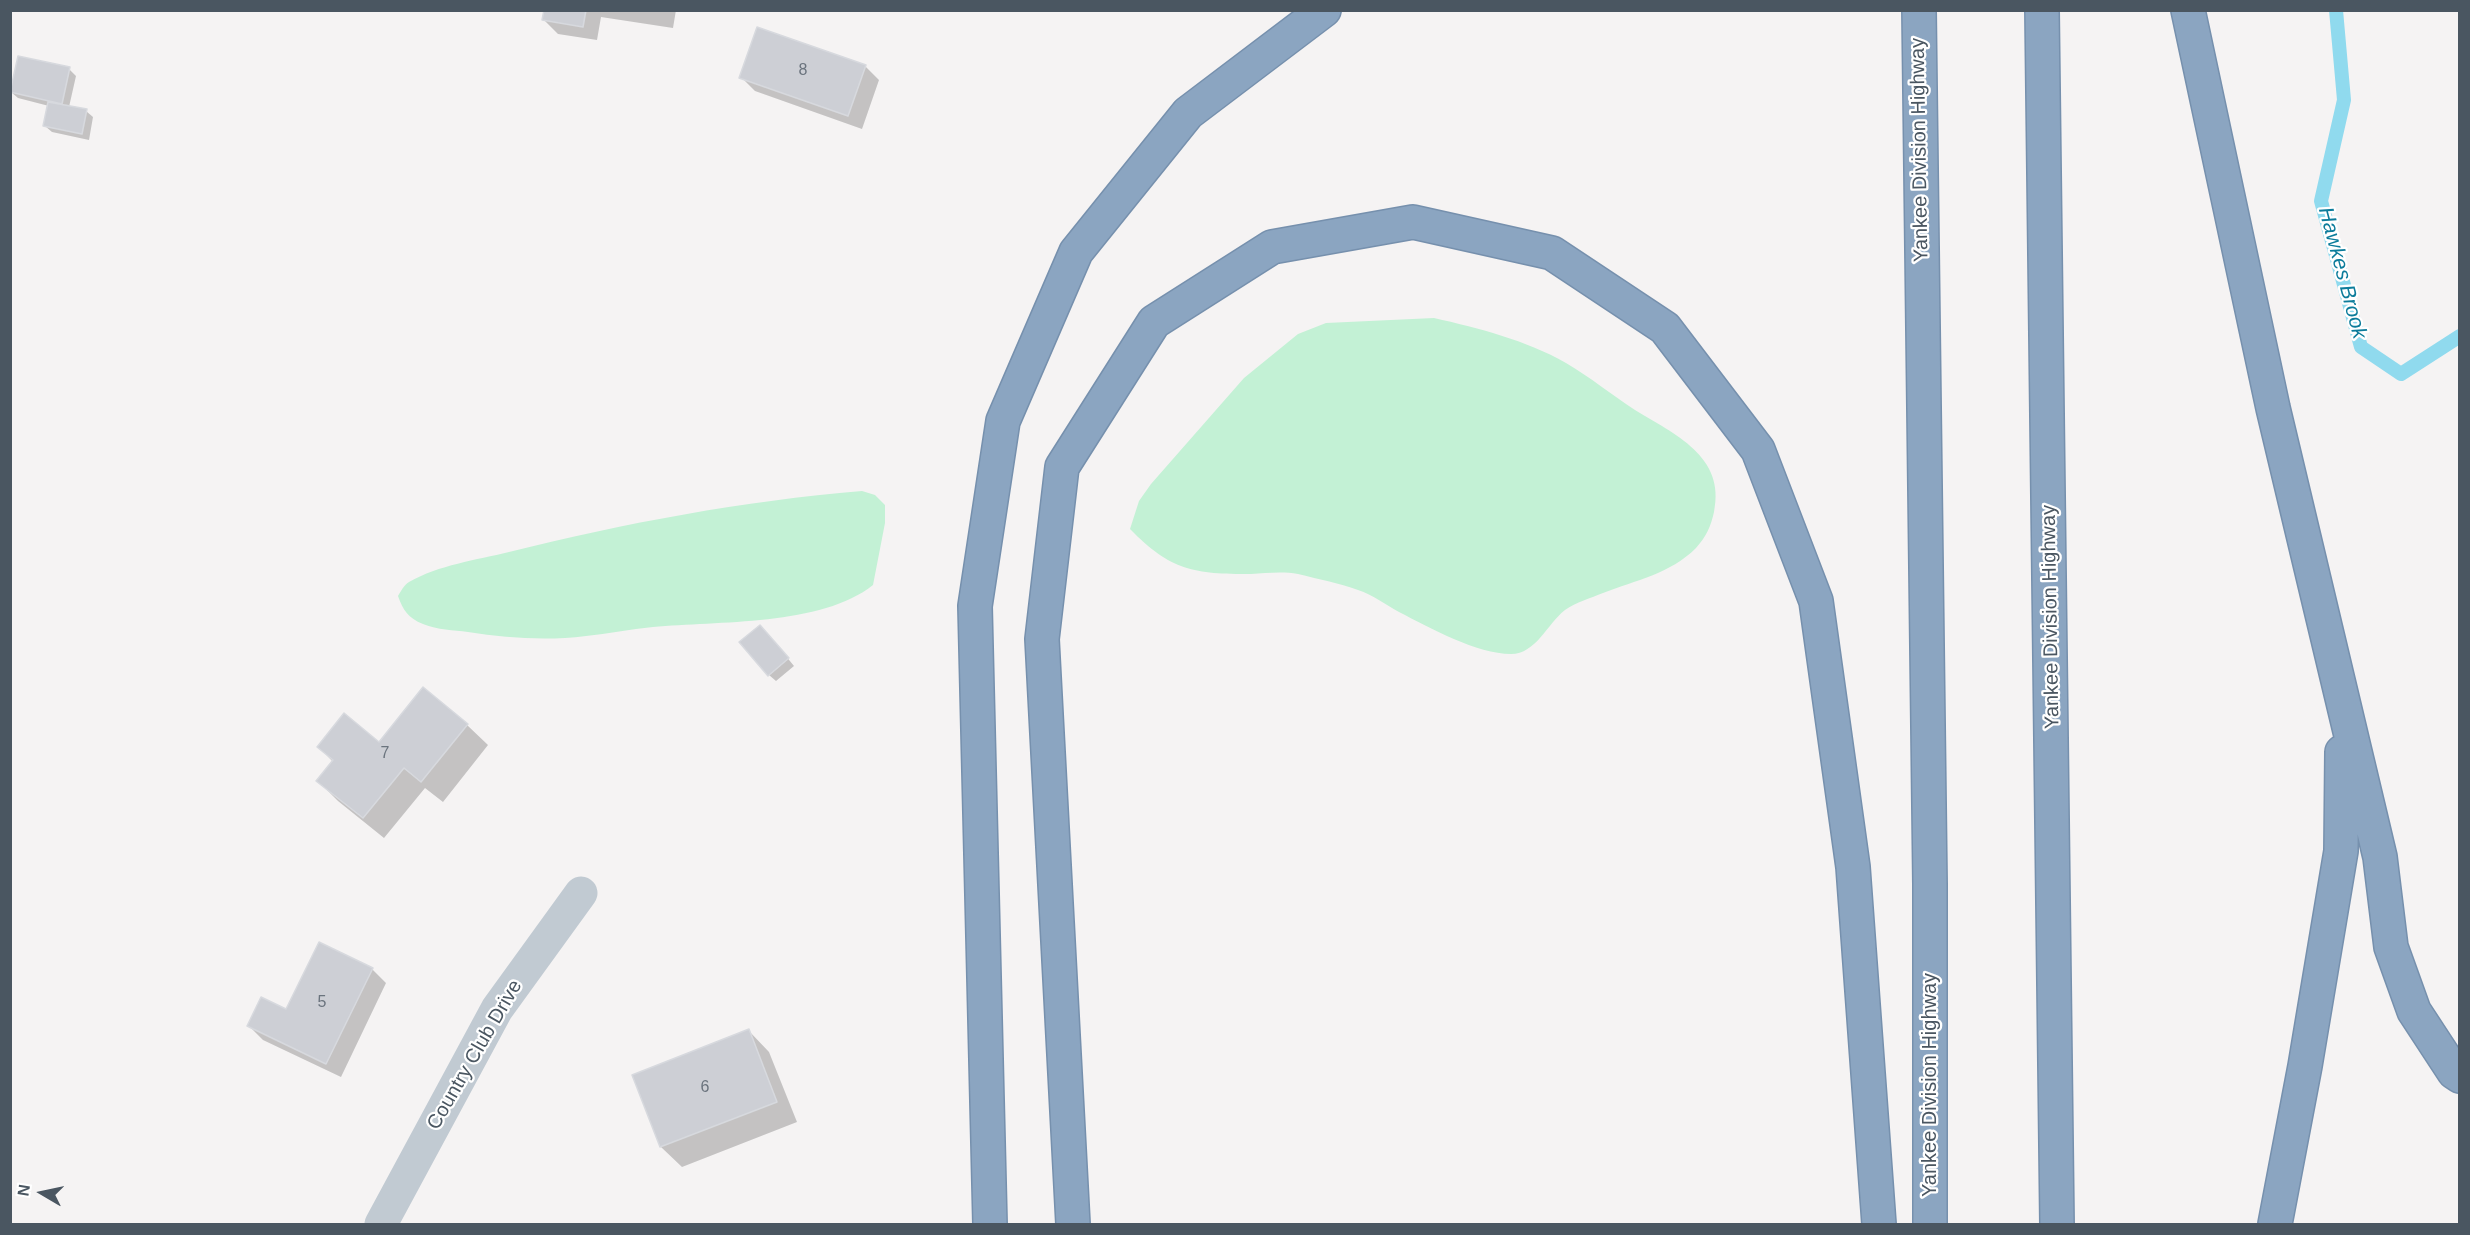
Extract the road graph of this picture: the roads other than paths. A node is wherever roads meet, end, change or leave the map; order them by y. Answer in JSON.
{"nodes":[{"id":1,"x":1324,"y":10,"type":"edge"},
{"id":2,"x":1919,"y":10,"type":"edge"},
{"id":3,"x":2042,"y":10,"type":"edge"},
{"id":4,"x":2188,"y":10,"type":"edge"},
{"id":5,"x":2343,"y":703,"type":"junction"},
{"id":6,"x":580,"y":893,"type":"dead end"},
{"id":7,"x":2460,"y":1076,"type":"edge"},
{"id":8,"x":2057,"y":1222,"type":"edge"},
{"id":9,"x":381,"y":1224,"type":"edge"},
{"id":10,"x":990,"y":1224,"type":"edge"},
{"id":11,"x":1073,"y":1224,"type":"edge"},
{"id":12,"x":1879,"y":1224,"type":"edge"},
{"id":13,"x":1930,"y":1224,"type":"edge"},
{"id":14,"x":2275,"y":1224,"type":"edge"}],
"edges":[{"from":1,"to":10,"type":"highway"},
{"from":2,"to":13,"type":"highway","name":"Yankee Division Highway"},
{"from":3,"to":8,"type":"highway","name":"Yankee Division Highway"},
{"from":4,"to":5,"type":"highway"},
{"from":5,"to":7,"type":"highway"},
{"from":5,"to":14,"type":"highway"},
{"from":6,"to":9,"type":"street","name":"Country Club Drive"},
{"from":11,"to":12,"type":"highway"}]}
